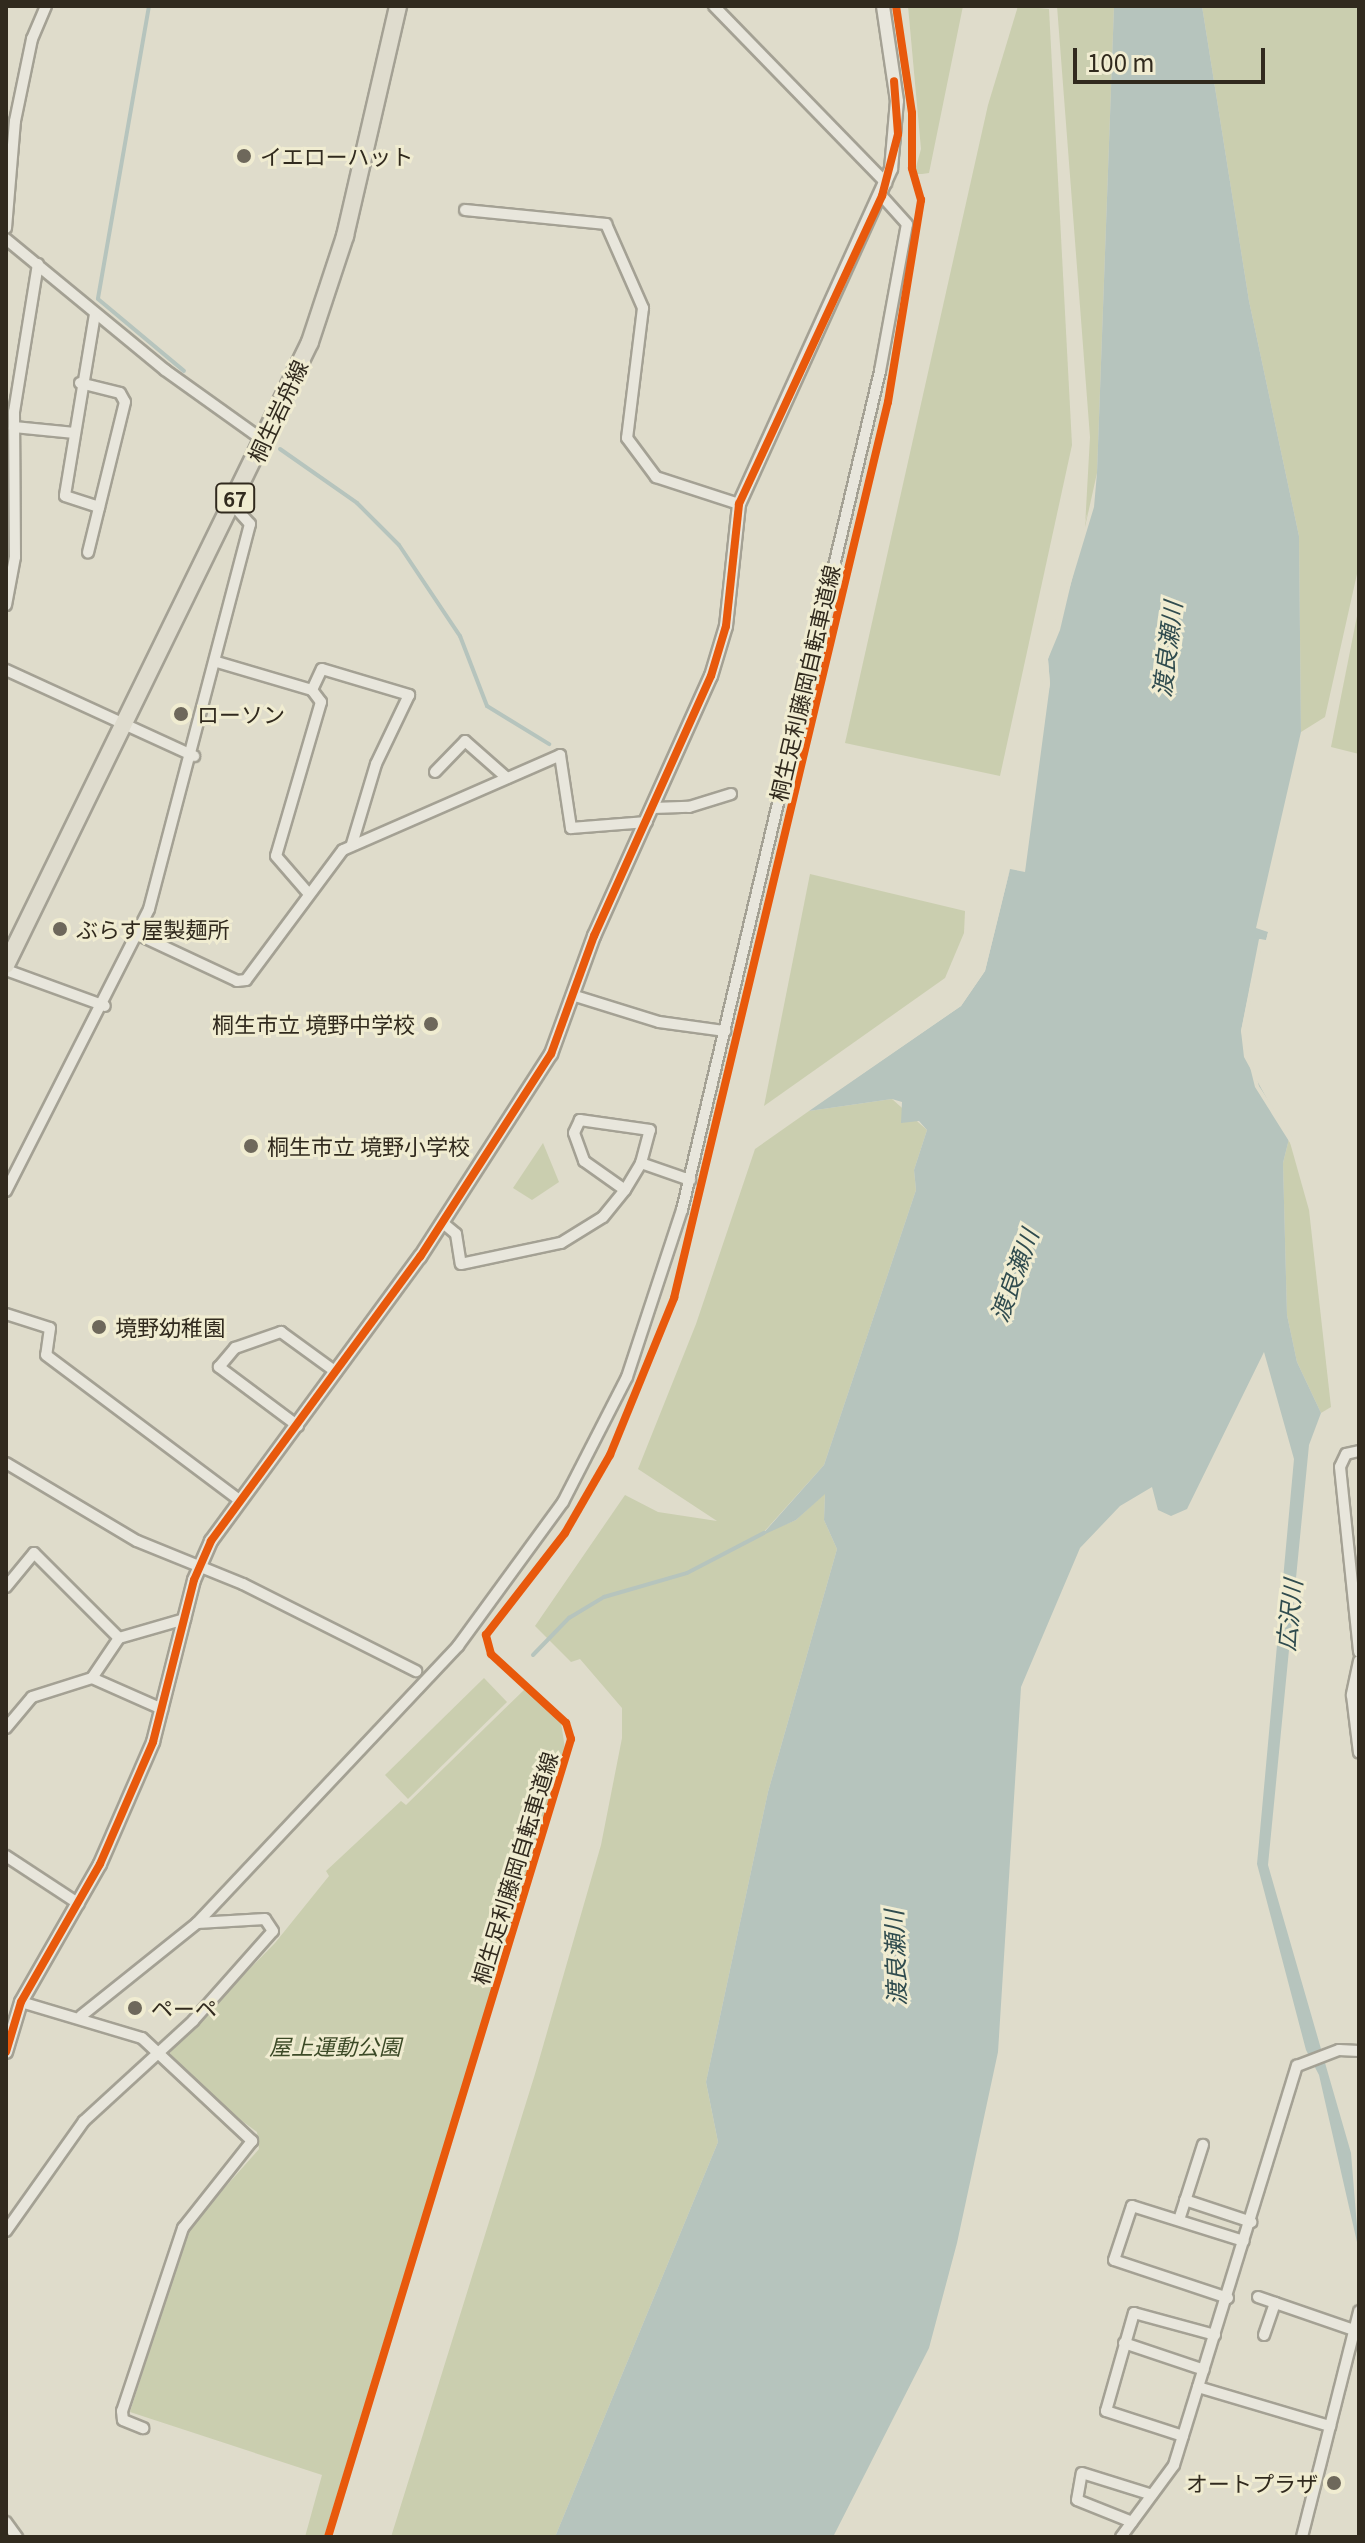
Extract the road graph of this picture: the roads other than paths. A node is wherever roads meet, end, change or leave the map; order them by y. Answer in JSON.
{"nodes":[{"id":1,"x":46,"y":6,"type":"edge"},
{"id":2,"x":398,"y":6,"type":"edge"},
{"id":3,"x":714,"y":6,"type":"edge"},
{"id":4,"x":883,"y":6,"type":"edge"},
{"id":5,"x":884,"y":189,"type":"junction"},
{"id":6,"x":465,"y":210,"type":"dead end"},
{"id":7,"x":6,"y":228,"type":"edge"},
{"id":8,"x":6,"y":239,"type":"edge"},
{"id":9,"x":38,"y":264,"type":"junction"},
{"id":10,"x":95,"y":314,"type":"junction"},
{"id":11,"x":80,"y":383,"type":"junction"},
{"id":12,"x":14,"y":427,"type":"junction"},
{"id":13,"x":75,"y":433,"type":"junction"},
{"id":14,"x":264,"y":441,"type":"junction"},
{"id":15,"x":232,"y":504,"type":"junction"},
{"id":16,"x":739,"y":504,"type":"junction"},
{"id":17,"x":99,"y":507,"type":"junction"},
{"id":18,"x":88,"y":553,"type":"dead end"},
{"id":19,"x":6,"y":605,"type":"edge"},
{"id":20,"x":217,"y":662,"type":"junction"},
{"id":21,"x":6,"y":670,"type":"edge"},
{"id":22,"x":312,"y":690,"type":"junction"},
{"id":23,"x":125,"y":726,"type":"junction"},
{"id":24,"x":194,"y":756,"type":"junction"},
{"id":25,"x":435,"y":772,"type":"dead end"},
{"id":26,"x":507,"y":778,"type":"junction"},
{"id":27,"x":731,"y":794,"type":"dead end"},
{"id":28,"x":653,"y":808,"type":"junction"},
{"id":29,"x":647,"y":822,"type":"junction"},
{"id":30,"x":352,"y":844,"type":"junction"},
{"id":31,"x":308,"y":893,"type":"junction"},
{"id":32,"x":139,"y":935,"type":"junction"},
{"id":33,"x":6,"y":967,"type":"edge"},
{"id":34,"x":572,"y":995,"type":"junction"},
{"id":35,"x":105,"y":1006,"type":"junction"},
{"id":36,"x":725,"y":1031,"type":"junction"},
{"id":37,"x":641,"y":1163,"type":"junction"},
{"id":38,"x":690,"y":1180,"type":"junction"},
{"id":39,"x":625,"y":1190,"type":"junction"},
{"id":40,"x":6,"y":1191,"type":"edge"},
{"id":41,"x":443,"y":1223,"type":"junction"},
{"id":42,"x":6,"y":1314,"type":"edge"},
{"id":43,"x":336,"y":1372,"type":"junction"},
{"id":44,"x":298,"y":1426,"type":"junction"},
{"id":45,"x":1359,"y":1451,"type":"edge"},
{"id":46,"x":6,"y":1463,"type":"edge"},
{"id":47,"x":238,"y":1499,"type":"junction"},
{"id":48,"x":200,"y":1566,"type":"junction"},
{"id":49,"x":6,"y":1587,"type":"edge"},
{"id":50,"x":185,"y":1619,"type":"junction"},
{"id":51,"x":119,"y":1638,"type":"junction"},
{"id":52,"x":1359,"y":1652,"type":"edge"},
{"id":53,"x":1359,"y":1661,"type":"edge"},
{"id":54,"x":416,"y":1671,"type":"dead end"},
{"id":55,"x":92,"y":1678,"type":"junction"},
{"id":56,"x":162,"y":1709,"type":"junction"},
{"id":57,"x":6,"y":1728,"type":"edge"},
{"id":58,"x":1359,"y":1753,"type":"edge"},
{"id":59,"x":6,"y":1856,"type":"edge"},
{"id":60,"x":79,"y":1904,"type":"junction"},
{"id":61,"x":197,"y":1923,"type":"junction"},
{"id":62,"x":6,"y":1999,"type":"edge"},
{"id":63,"x":21,"y":2002,"type":"junction"},
{"id":64,"x":81,"y":2016,"type":"junction"},
{"id":65,"x":1359,"y":2051,"type":"edge"},
{"id":66,"x":6,"y":2052,"type":"edge"},
{"id":67,"x":159,"y":2052,"type":"junction"},
{"id":68,"x":1203,"y":2145,"type":"dead end"},
{"id":69,"x":1185,"y":2200,"type":"junction"},
{"id":70,"x":1179,"y":2220,"type":"junction"},
{"id":71,"x":1251,"y":2222,"type":"junction"},
{"id":72,"x":6,"y":2231,"type":"edge"},
{"id":73,"x":1244,"y":2241,"type":"junction"},
{"id":74,"x":1258,"y":2297,"type":"dead end"},
{"id":75,"x":1228,"y":2298,"type":"junction"},
{"id":76,"x":1275,"y":2303,"type":"junction"},
{"id":77,"x":1357,"y":2321,"type":"edge"},
{"id":78,"x":1215,"y":2335,"type":"junction"},
{"id":79,"x":1264,"y":2335,"type":"dead end"},
{"id":80,"x":1124,"y":2343,"type":"junction"},
{"id":81,"x":1204,"y":2370,"type":"junction"},
{"id":82,"x":1198,"y":2387,"type":"junction"},
{"id":83,"x":1330,"y":2426,"type":"junction"},
{"id":84,"x":143,"y":2428,"type":"dead end"},
{"id":85,"x":1183,"y":2436,"type":"junction"},
{"id":86,"x":1152,"y":2495,"type":"junction"},
{"id":87,"x":6,"y":2522,"type":"edge"},
{"id":88,"x":1132,"y":2522,"type":"junction"},
{"id":89,"x":17,"y":2537,"type":"edge"},
{"id":90,"x":1121,"y":2537,"type":"edge"},
{"id":91,"x":1302,"y":2537,"type":"edge"}],
"edges":[{"from":1,"to":7,"type":"street"},
{"from":2,"to":14,"type":"main road","name":"桐生岩舟線","number":"67"},
{"from":3,"to":5,"type":"street"},
{"from":4,"to":5,"type":"street"},
{"from":5,"to":16,"type":"street"},
{"from":5,"to":36,"type":"street"},
{"from":6,"to":16,"type":"street"},
{"from":8,"to":9,"type":"street"},
{"from":9,"to":10,"type":"street"},
{"from":9,"to":12,"type":"street"},
{"from":10,"to":11,"type":"street"},
{"from":10,"to":14,"type":"street"},
{"from":11,"to":13,"type":"street"},
{"from":11,"to":17,"type":"street"},
{"from":12,"to":13,"type":"street"},
{"from":12,"to":19,"type":"street"},
{"from":13,"to":17,"type":"street"},
{"from":14,"to":15,"type":"main road","name":"桐生岩舟線","number":"67"},
{"from":15,"to":20,"type":"street"},
{"from":15,"to":23,"type":"main road","name":"桐生岩舟線","number":"67"},
{"from":16,"to":28,"type":"street"},
{"from":17,"to":18,"type":"street"},
{"from":20,"to":22,"type":"street"},
{"from":20,"to":24,"type":"street"},
{"from":21,"to":23,"type":"street"},
{"from":22,"to":30,"type":"street"},
{"from":22,"to":31,"type":"street"},
{"from":23,"to":24,"type":"street"},
{"from":23,"to":33,"type":"main road","name":"桐生岩舟線","number":"67"},
{"from":24,"to":32,"type":"street"},
{"from":25,"to":26,"type":"street"},
{"from":26,"to":29,"type":"street"},
{"from":26,"to":30,"type":"street"},
{"from":27,"to":28,"type":"street"},
{"from":28,"to":29,"type":"street"},
{"from":29,"to":34,"type":"street"},
{"from":30,"to":31,"type":"street"},
{"from":31,"to":32,"type":"street"},
{"from":32,"to":35,"type":"street"},
{"from":33,"to":35,"type":"street"},
{"from":34,"to":36,"type":"street"},
{"from":34,"to":41,"type":"street"},
{"from":35,"to":40,"type":"street"},
{"from":36,"to":38,"type":"street"},
{"from":37,"to":38,"type":"street"},
{"from":37,"to":39,"type":"street"},
{"from":37,"to":39,"type":"street"},
{"from":38,"to":61,"type":"street"},
{"from":39,"to":41,"type":"street"},
{"from":41,"to":43,"type":"street"},
{"from":42,"to":47,"type":"street"},
{"from":43,"to":44,"type":"street"},
{"from":43,"to":44,"type":"street"},
{"from":44,"to":47,"type":"street"},
{"from":45,"to":52,"type":"street"},
{"from":46,"to":48,"type":"street"},
{"from":47,"to":48,"type":"street"},
{"from":48,"to":50,"type":"street"},
{"from":48,"to":54,"type":"street"},
{"from":49,"to":51,"type":"street"},
{"from":50,"to":51,"type":"street"},
{"from":50,"to":56,"type":"street"},
{"from":51,"to":55,"type":"street"},
{"from":53,"to":58,"type":"street"},
{"from":55,"to":56,"type":"street"},
{"from":55,"to":57,"type":"street"},
{"from":56,"to":60,"type":"street"},
{"from":59,"to":60,"type":"street"},
{"from":60,"to":63,"type":"street"},
{"from":61,"to":64,"type":"street"},
{"from":61,"to":67,"type":"street"},
{"from":62,"to":63,"type":"street"},
{"from":63,"to":64,"type":"street"},
{"from":63,"to":66,"type":"street"},
{"from":64,"to":67,"type":"street"},
{"from":65,"to":71,"type":"street"},
{"from":67,"to":72,"type":"street"},
{"from":67,"to":84,"type":"street"},
{"from":68,"to":69,"type":"street"},
{"from":69,"to":70,"type":"street"},
{"from":69,"to":71,"type":"street"},
{"from":70,"to":73,"type":"street"},
{"from":70,"to":75,"type":"street"},
{"from":71,"to":73,"type":"street"},
{"from":73,"to":75,"type":"street"},
{"from":74,"to":76,"type":"street"},
{"from":75,"to":78,"type":"street"},
{"from":76,"to":77,"type":"street"},
{"from":76,"to":79,"type":"street"},
{"from":77,"to":83,"type":"street"},
{"from":78,"to":80,"type":"street"},
{"from":78,"to":81,"type":"street"},
{"from":80,"to":81,"type":"street"},
{"from":80,"to":85,"type":"street"},
{"from":81,"to":82,"type":"street"},
{"from":82,"to":83,"type":"street"},
{"from":82,"to":85,"type":"street"},
{"from":83,"to":91,"type":"street"},
{"from":85,"to":86,"type":"street"},
{"from":86,"to":88,"type":"street"},
{"from":86,"to":88,"type":"street"},
{"from":87,"to":89,"type":"street"},
{"from":88,"to":90,"type":"street"}]}
